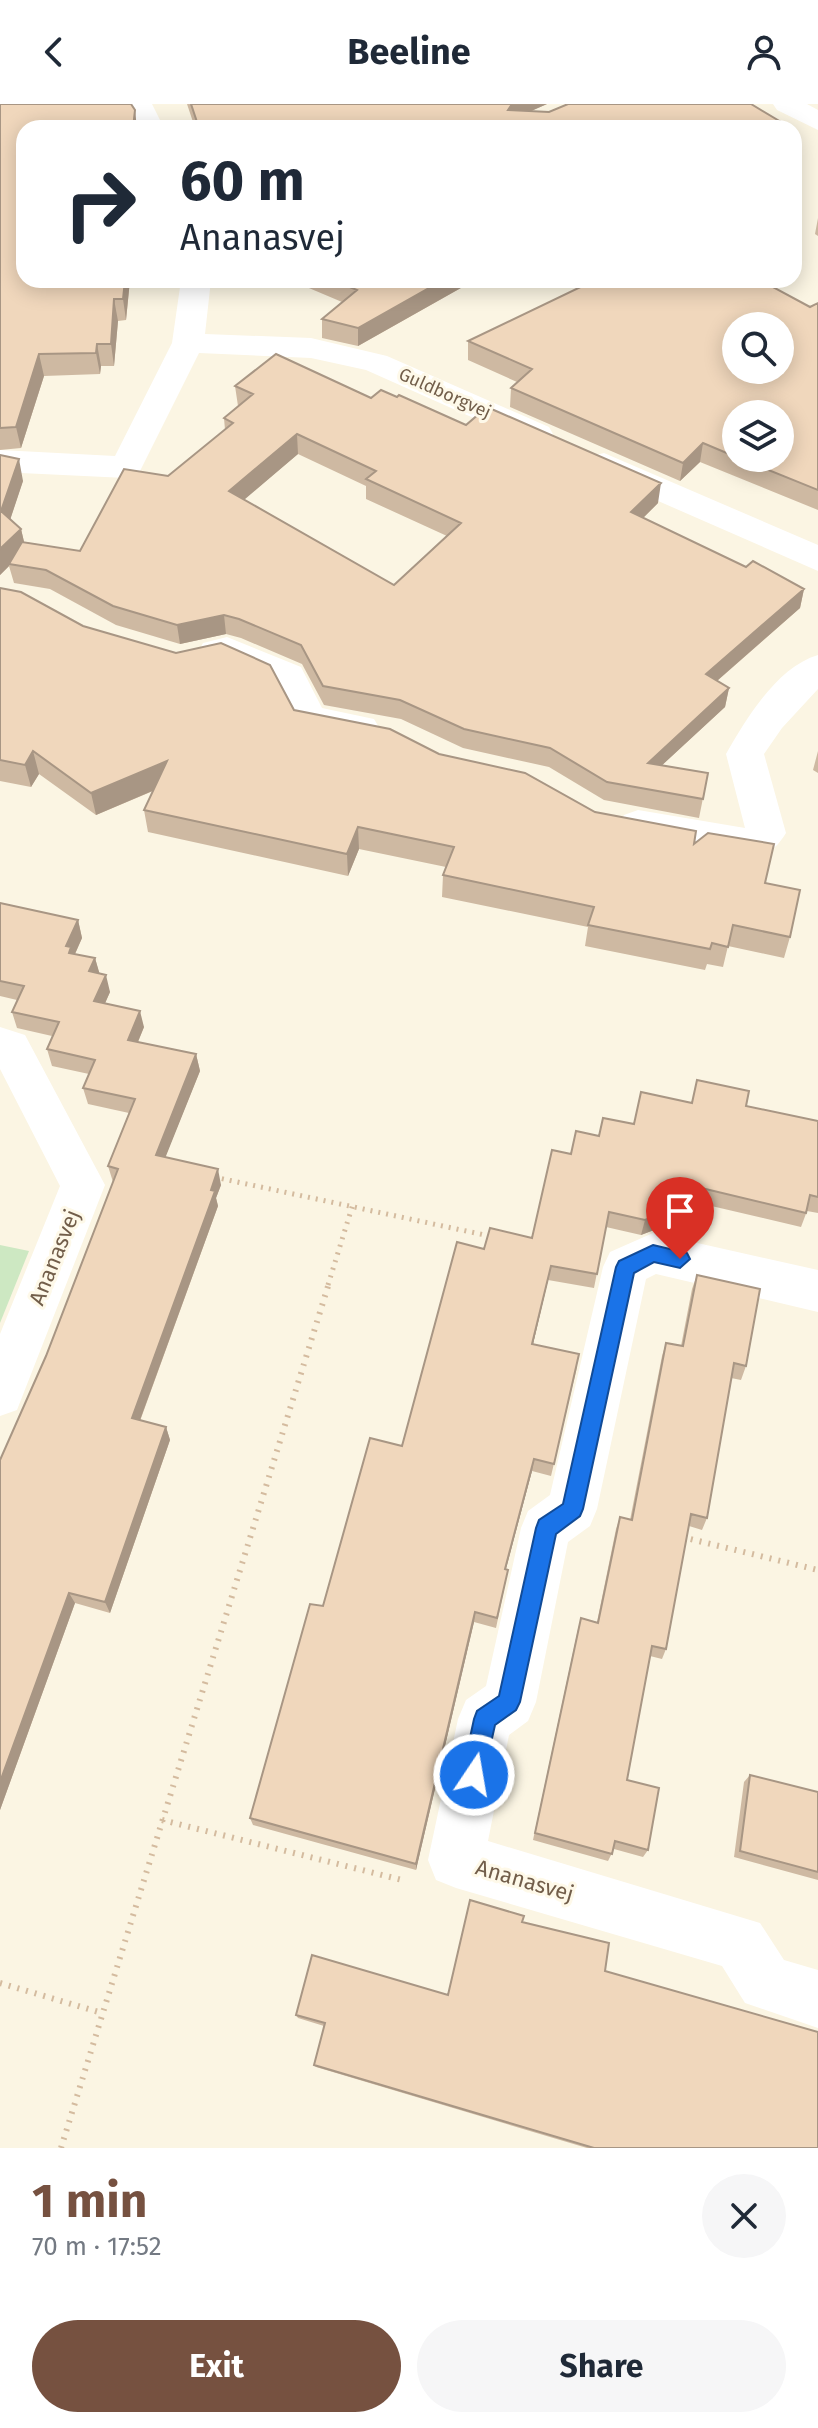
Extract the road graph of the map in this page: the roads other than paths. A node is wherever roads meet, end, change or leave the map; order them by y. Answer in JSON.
{"nodes":[{"id":1,"x":787,"y":104,"type":"edge"},
{"id":2,"x":818,"y":122,"type":"edge"},
{"id":3,"x":195,"y":288,"type":"edge"},
{"id":4,"x":188,"y":343,"type":"junction"},
{"id":5,"x":0,"y":461,"type":"edge"},
{"id":6,"x":818,"y":559,"type":"edge"},
{"id":7,"x":180,"y":660,"type":"edge"},
{"id":8,"x":818,"y":668,"type":"edge"},
{"id":9,"x":400,"y":736,"type":"edge"},
{"id":10,"x":609,"y":819,"type":"edge"},
{"id":11,"x":0,"y":1045,"type":"edge"},
{"id":12,"x":818,"y":1291,"type":"edge"},
{"id":13,"x":0,"y":1394,"type":"edge"},
{"id":14,"x":818,"y":1999,"type":"edge"}],
"edges":[{"from":1,"to":2,"type":"street"},
{"from":3,"to":4,"type":"street"},
{"from":4,"to":5,"type":"street"},
{"from":4,"to":6,"type":"street","name":"Guldborgvej"},
{"from":7,"to":9,"type":"street"},
{"from":8,"to":10,"type":"street"},
{"from":11,"to":13,"type":"street","name":"Ananasvej"},
{"from":12,"to":14,"type":"street","name":"Ananasvej"}]}
